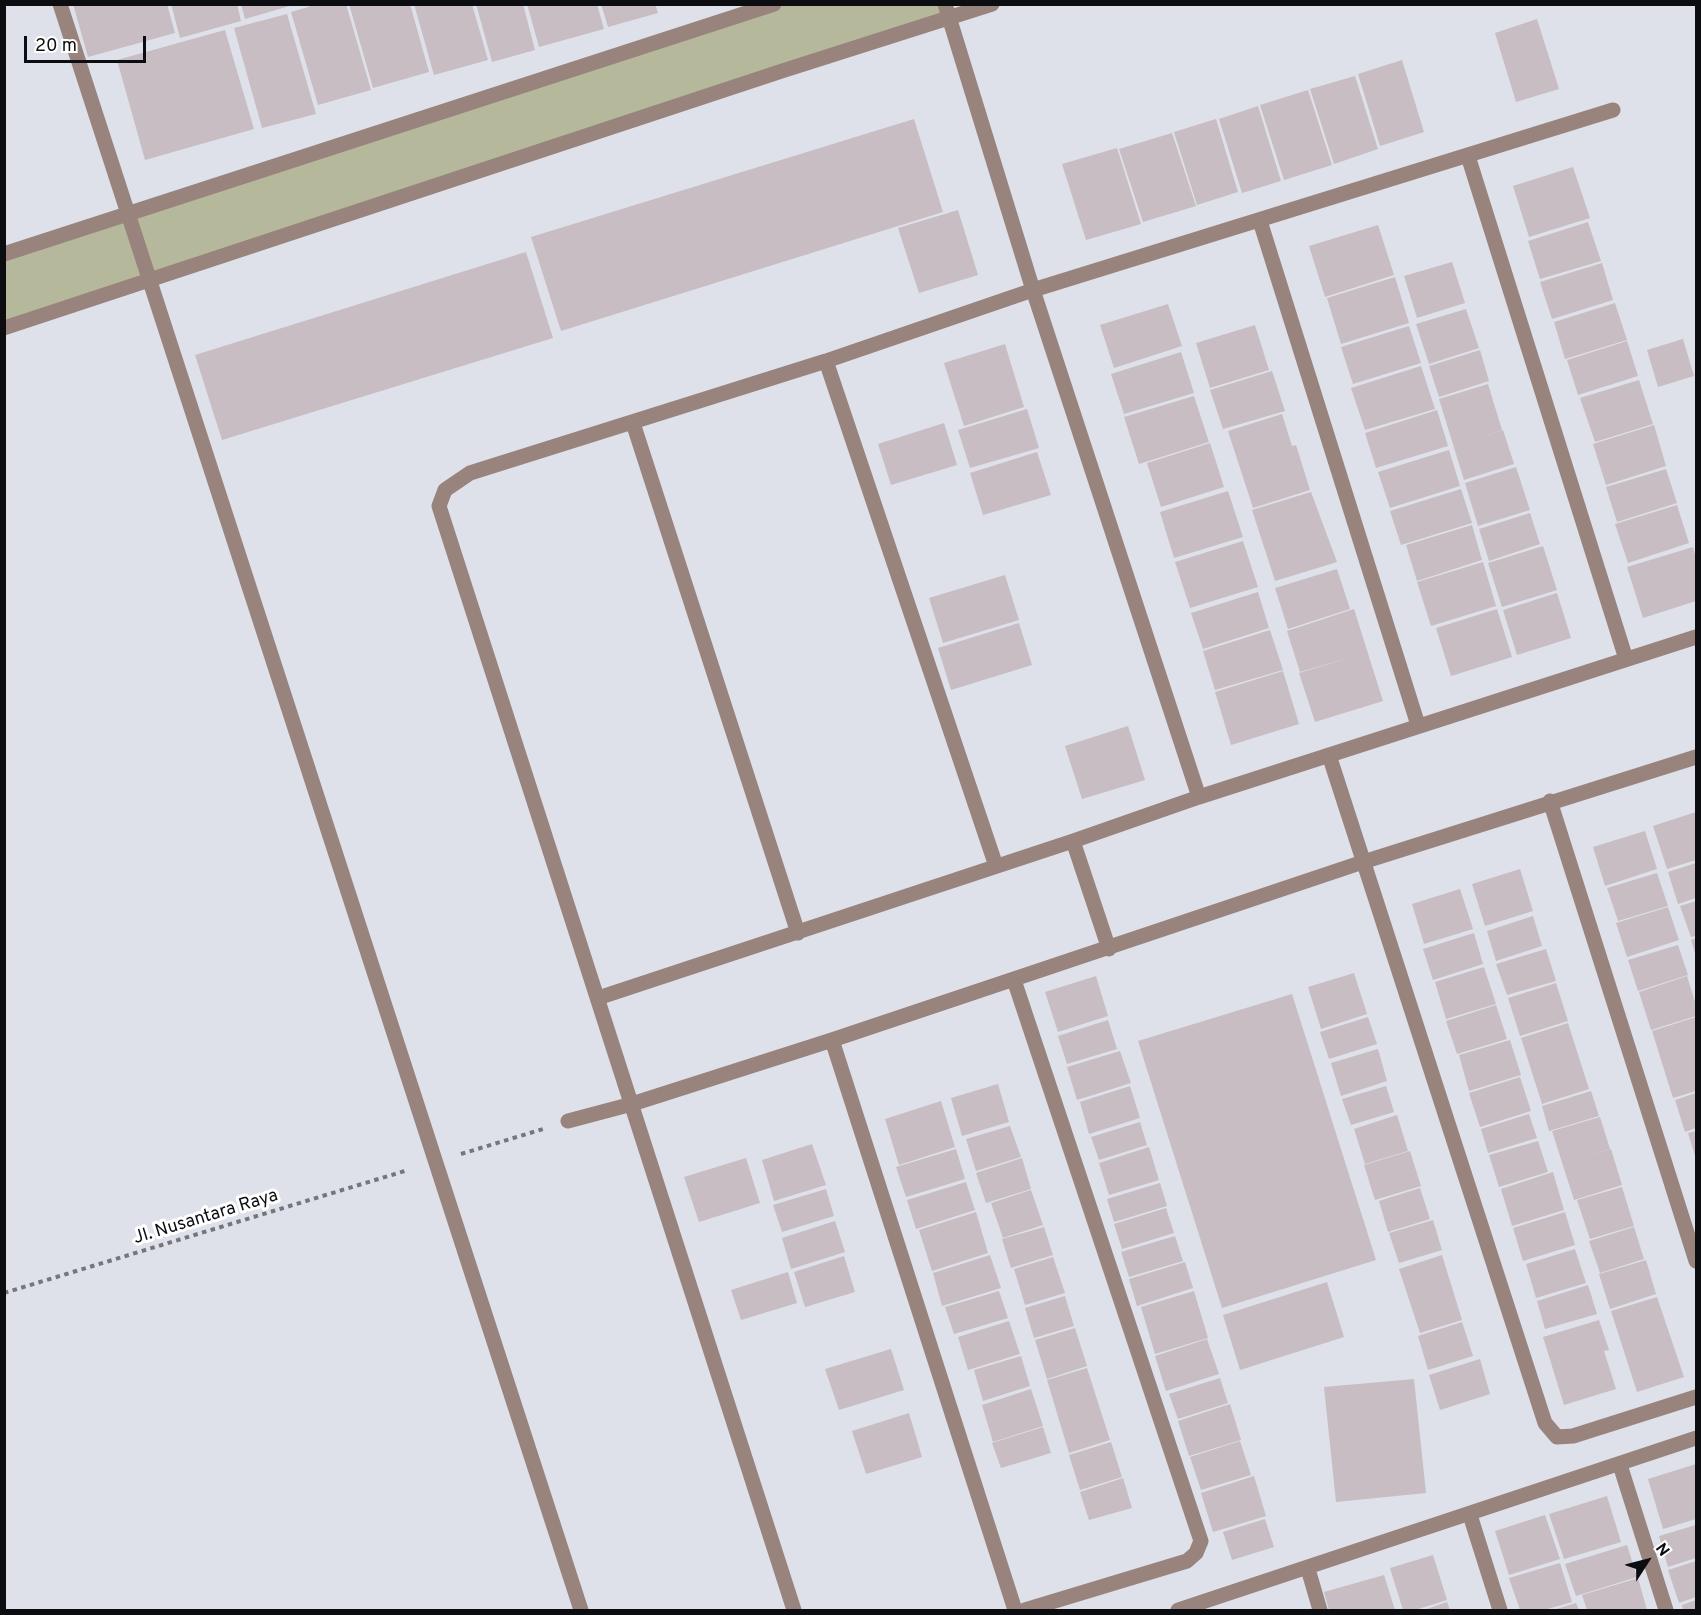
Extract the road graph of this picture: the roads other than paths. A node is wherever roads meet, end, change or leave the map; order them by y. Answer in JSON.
{"nodes":[{"id":1,"x":60,"y":4,"type":"edge"},
{"id":2,"x":774,"y":4,"type":"edge"},
{"id":3,"x":992,"y":4,"type":"edge"},
{"id":4,"x":948,"y":11,"type":"edge"},
{"id":5,"x":1613,"y":110,"type":"dead end"},
{"id":6,"x":1468,"y":156,"type":"junction"},
{"id":7,"x":127,"y":214,"type":"junction"},
{"id":8,"x":1260,"y":221,"type":"junction"},
{"id":9,"x":4,"y":254,"type":"edge"},
{"id":10,"x":149,"y":280,"type":"junction"},
{"id":11,"x":1033,"y":290,"type":"junction"},
{"id":12,"x":4,"y":328,"type":"edge"},
{"id":13,"x":826,"y":361,"type":"junction"},
{"id":14,"x":633,"y":423,"type":"junction"},
{"id":15,"x":1696,"y":637,"type":"edge"},
{"id":16,"x":1626,"y":659,"type":"junction"},
{"id":17,"x":1418,"y":725,"type":"junction"},
{"id":18,"x":1329,"y":755,"type":"junction"},
{"id":19,"x":1696,"y":757,"type":"edge"},
{"id":20,"x":1198,"y":797,"type":"junction"},
{"id":21,"x":1550,"y":801,"type":"junction"},
{"id":22,"x":1073,"y":841,"type":"junction"},
{"id":23,"x":1363,"y":862,"type":"junction"},
{"id":24,"x":996,"y":866,"type":"junction"},
{"id":25,"x":798,"y":933,"type":"junction"},
{"id":26,"x":1109,"y":949,"type":"junction"},
{"id":27,"x":1014,"y":980,"type":"junction"},
{"id":28,"x":597,"y":998,"type":"junction"},
{"id":29,"x":832,"y":1040,"type":"junction"},
{"id":30,"x":632,"y":1104,"type":"junction"},
{"id":31,"x":568,"y":1121,"type":"road end"},
{"id":32,"x":1696,"y":1261,"type":"edge"},
{"id":33,"x":1696,"y":1397,"type":"edge"},
{"id":34,"x":1696,"y":1438,"type":"edge"},
{"id":35,"x":1620,"y":1465,"type":"junction"},
{"id":36,"x":1470,"y":1515,"type":"junction"},
{"id":37,"x":1308,"y":1569,"type":"junction"},
{"id":38,"x":581,"y":1611,"type":"edge"},
{"id":39,"x":794,"y":1611,"type":"edge"},
{"id":40,"x":1015,"y":1611,"type":"edge"},
{"id":41,"x":1025,"y":1611,"type":"edge"},
{"id":42,"x":1178,"y":1611,"type":"edge"},
{"id":43,"x":1320,"y":1611,"type":"edge"},
{"id":44,"x":1500,"y":1611,"type":"edge"},
{"id":45,"x":1666,"y":1611,"type":"edge"}],
"edges":[{"from":1,"to":7,"type":"street"},
{"from":2,"to":7,"type":"street"},
{"from":3,"to":4,"type":"street"},
{"from":4,"to":10,"type":"street"},
{"from":4,"to":11,"type":"street"},
{"from":5,"to":6,"type":"street"},
{"from":6,"to":8,"type":"street"},
{"from":6,"to":16,"type":"street"},
{"from":7,"to":9,"type":"street"},
{"from":7,"to":10,"type":"street"},
{"from":8,"to":11,"type":"street"},
{"from":8,"to":17,"type":"street"},
{"from":10,"to":12,"type":"street"},
{"from":10,"to":38,"type":"street"},
{"from":11,"to":13,"type":"street"},
{"from":11,"to":20,"type":"street"},
{"from":13,"to":14,"type":"street"},
{"from":13,"to":24,"type":"street"},
{"from":14,"to":25,"type":"street"},
{"from":14,"to":28,"type":"street"},
{"from":15,"to":16,"type":"street"},
{"from":16,"to":17,"type":"street"},
{"from":17,"to":18,"type":"street"},
{"from":18,"to":20,"type":"street"},
{"from":18,"to":23,"type":"street"},
{"from":19,"to":21,"type":"street"},
{"from":20,"to":22,"type":"street"},
{"from":21,"to":23,"type":"street"},
{"from":21,"to":32,"type":"street"},
{"from":22,"to":24,"type":"street"},
{"from":22,"to":26,"type":"street"},
{"from":23,"to":26,"type":"street"},
{"from":23,"to":33,"type":"street"},
{"from":24,"to":25,"type":"street"},
{"from":25,"to":28,"type":"street"},
{"from":26,"to":27,"type":"street"},
{"from":27,"to":29,"type":"street"},
{"from":27,"to":41,"type":"street"},
{"from":28,"to":30,"type":"street"},
{"from":29,"to":30,"type":"street"},
{"from":29,"to":40,"type":"street"},
{"from":30,"to":31,"type":"street"},
{"from":30,"to":39,"type":"street"},
{"from":34,"to":35,"type":"street"},
{"from":35,"to":36,"type":"street"},
{"from":35,"to":45,"type":"street"},
{"from":36,"to":37,"type":"street"},
{"from":36,"to":44,"type":"street"},
{"from":37,"to":42,"type":"street"},
{"from":37,"to":43,"type":"street"}]}
